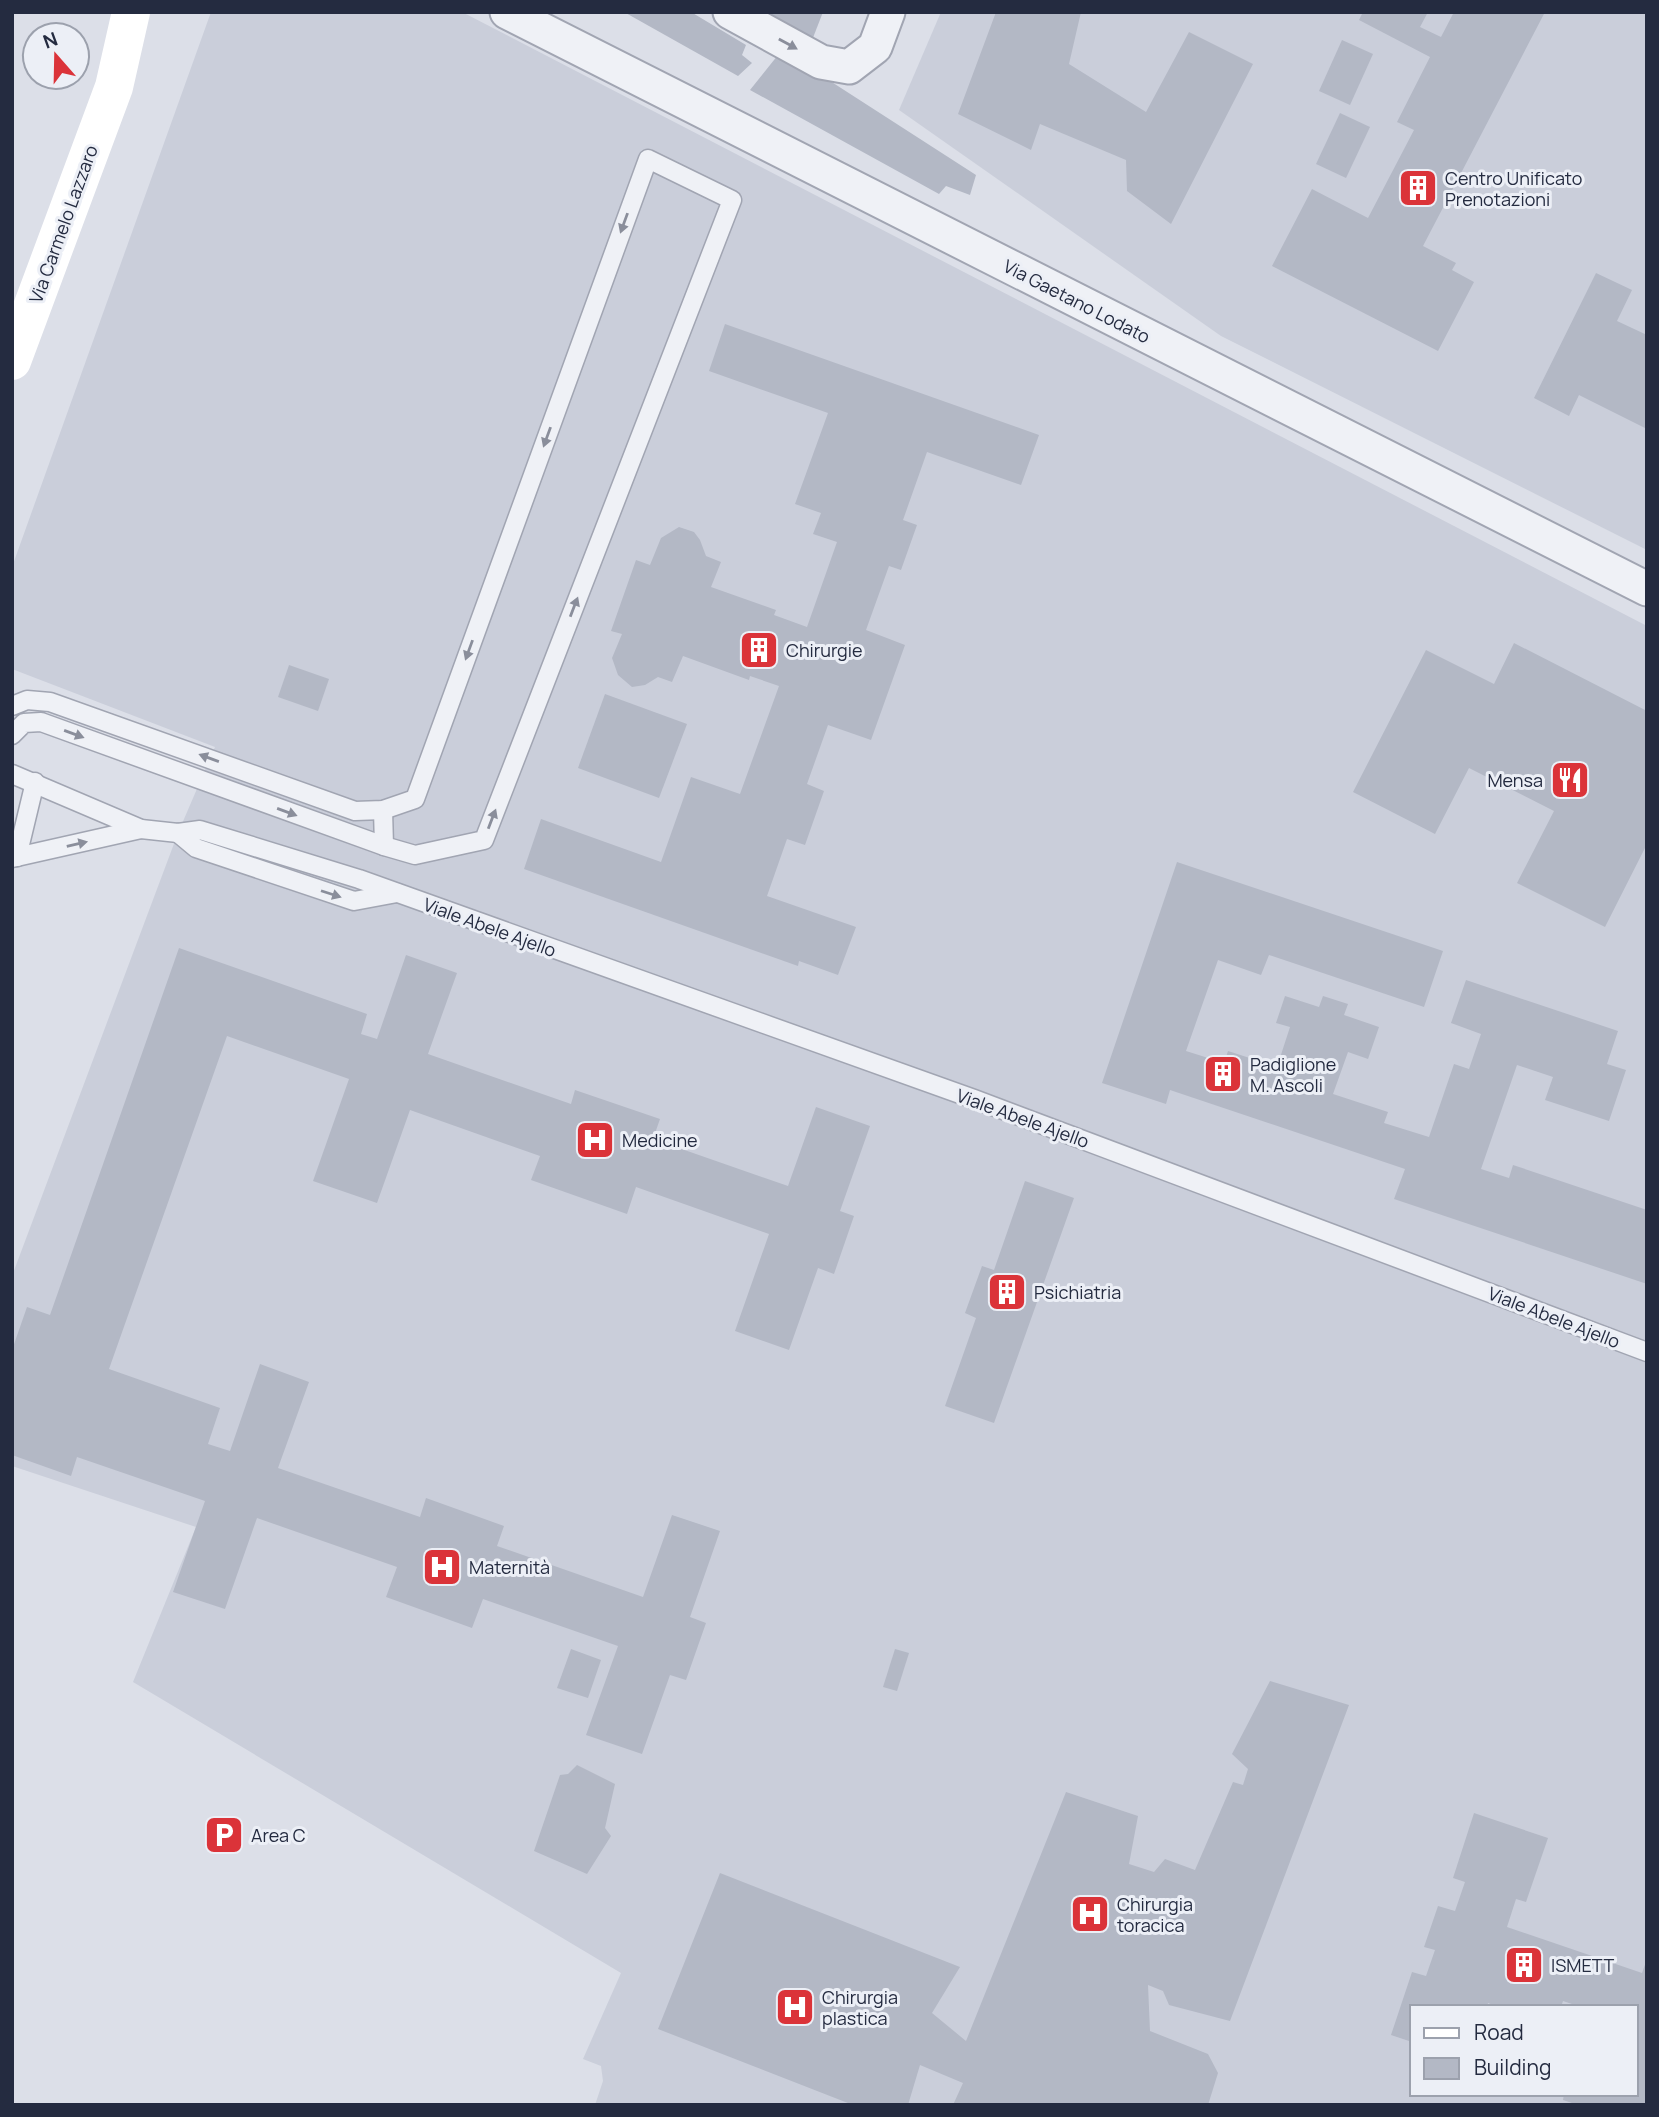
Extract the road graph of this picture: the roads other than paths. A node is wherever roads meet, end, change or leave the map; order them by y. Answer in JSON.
{"nodes":[{"id":1,"x":107,"y":12,"type":"edge"},
{"id":2,"x":131,"y":12,"type":"edge"},
{"id":3,"x":508,"y":12,"type":"edge"},
{"id":4,"x":730,"y":12,"type":"edge"},
{"id":5,"x":888,"y":12,"type":"edge"},
{"id":6,"x":114,"y":87,"type":"junction"},
{"id":7,"x":12,"y":361,"type":"edge"},
{"id":8,"x":1647,"y":589,"type":"edge"},
{"id":9,"x":12,"y":706,"type":"edge"},
{"id":10,"x":12,"y":735,"type":"edge"},
{"id":11,"x":12,"y":774,"type":"edge"},
{"id":12,"x":35,"y":782,"type":"junction"},
{"id":13,"x":383,"y":810,"type":"junction"},
{"id":14,"x":141,"y":829,"type":"junction"},
{"id":15,"x":384,"y":846,"type":"junction"},
{"id":16,"x":14,"y":857,"type":"edge"},
{"id":17,"x":1647,"y":1352,"type":"edge"}],
"edges":[{"from":1,"to":6,"type":"street","name":"Via Carmelo Lazzaro"},
{"from":2,"to":6,"type":"street","name":"Via Carmelo Lazzaro"},
{"from":3,"to":8,"type":"street","name":"Via Gaetano Lodato"},
{"from":4,"to":5,"type":"street","one_way":true},
{"from":6,"to":7,"type":"street","name":"Via Carmelo Lazzaro"},
{"from":13,"to":9,"type":"lane","one_way":true},
{"from":10,"to":15,"type":"lane","one_way":true},
{"from":11,"to":12,"type":"lane"},
{"from":12,"to":14,"type":"lane"},
{"from":12,"to":16,"type":"lane"},
{"from":13,"to":15,"type":"lane"},
{"from":15,"to":13,"type":"lane","one_way":true},
{"from":16,"to":14,"type":"lane","one_way":true},
{"from":14,"to":17,"type":"lane","name":"Viale Abele Ajello"}]}
